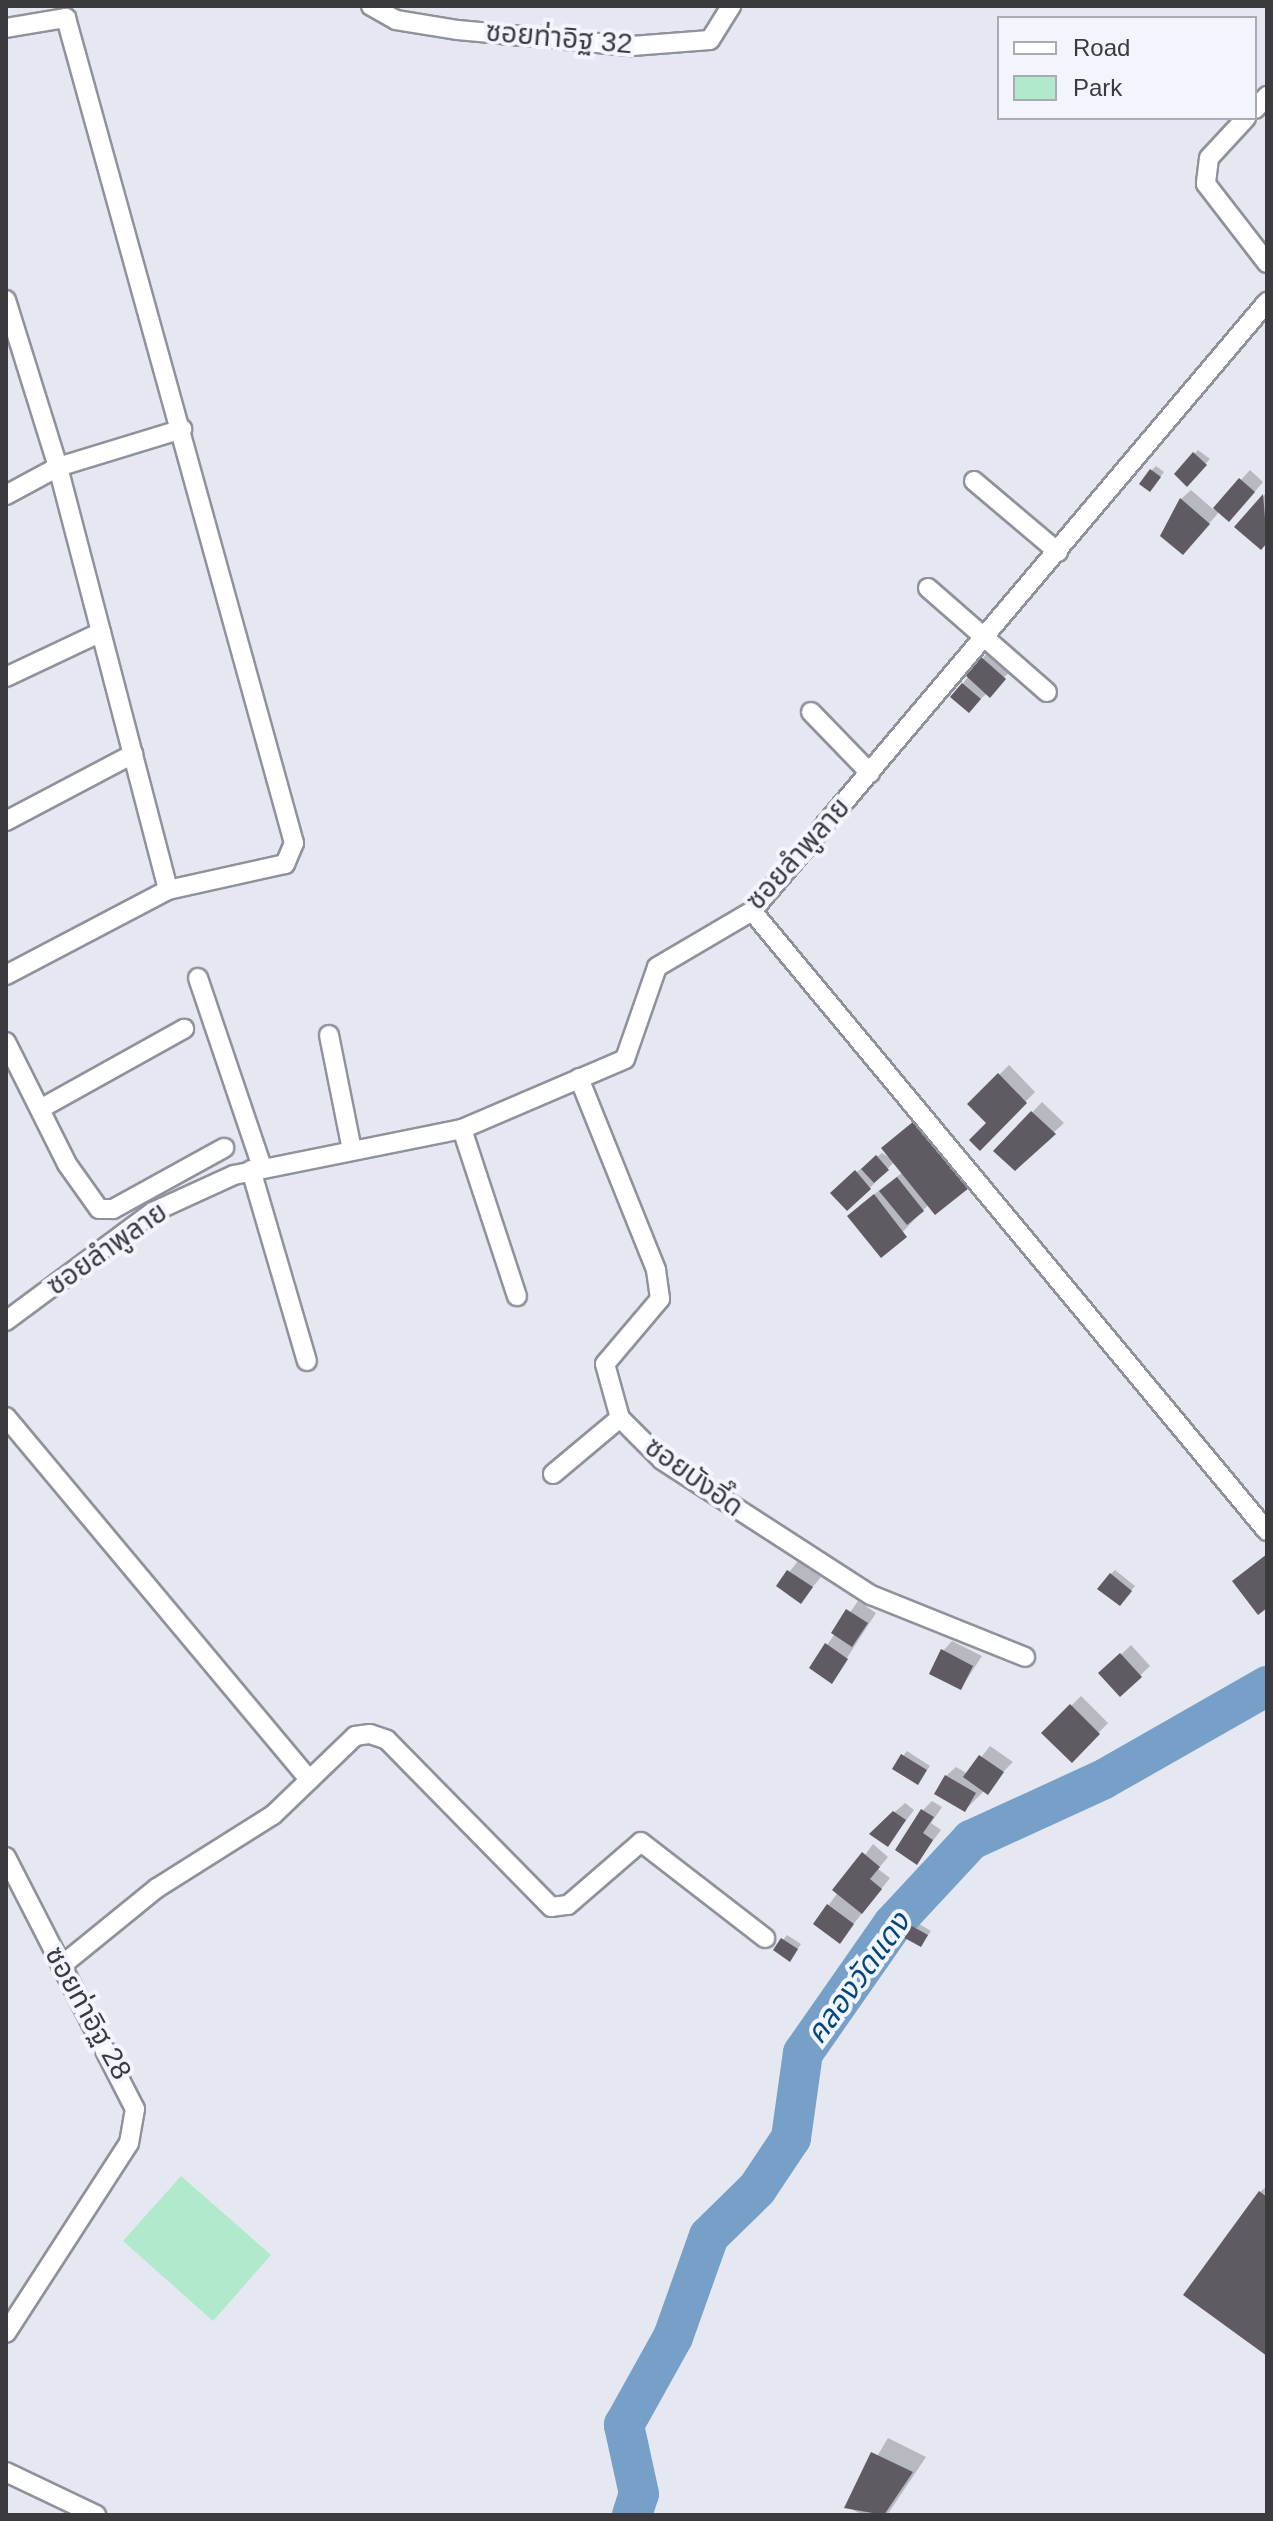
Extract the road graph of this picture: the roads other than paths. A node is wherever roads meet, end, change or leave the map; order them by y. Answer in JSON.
{"nodes":[{"id":1,"x":371,"y":6,"type":"edge"},
{"id":2,"x":731,"y":6,"type":"edge"},
{"id":3,"x":69,"y":12,"type":"edge"},
{"id":4,"x":6,"y":28,"type":"edge"},
{"id":5,"x":1244,"y":120,"type":"edge"},
{"id":6,"x":1267,"y":263,"type":"edge"},
{"id":7,"x":6,"y":300,"type":"edge"},
{"id":8,"x":1267,"y":302,"type":"edge"},
{"id":9,"x":182,"y":429,"type":"junction"},
{"id":10,"x":58,"y":467,"type":"junction"},
{"id":11,"x":974,"y":481,"type":"dead end"},
{"id":12,"x":6,"y":495,"type":"edge"},
{"id":13,"x":1058,"y":552,"type":"junction"},
{"id":14,"x":928,"y":588,"type":"dead end"},
{"id":15,"x":101,"y":632,"type":"junction"},
{"id":16,"x":986,"y":636,"type":"junction"},
{"id":17,"x":6,"y":677,"type":"edge"},
{"id":18,"x":1047,"y":692,"type":"dead end"},
{"id":19,"x":811,"y":712,"type":"dead end"},
{"id":20,"x":133,"y":754,"type":"junction"},
{"id":21,"x":870,"y":773,"type":"junction"},
{"id":22,"x":6,"y":821,"type":"edge"},
{"id":23,"x":168,"y":890,"type":"junction"},
{"id":24,"x":752,"y":911,"type":"junction"},
{"id":25,"x":6,"y":975,"type":"edge"},
{"id":26,"x":198,"y":978,"type":"dead end"},
{"id":27,"x":184,"y":1029,"type":"dead end"},
{"id":28,"x":329,"y":1035,"type":"dead end"},
{"id":29,"x":6,"y":1042,"type":"edge"},
{"id":30,"x":579,"y":1078,"type":"junction"},
{"id":31,"x":40,"y":1109,"type":"junction"},
{"id":32,"x":462,"y":1129,"type":"junction"},
{"id":33,"x":224,"y":1148,"type":"dead end"},
{"id":34,"x":352,"y":1150,"type":"junction"},
{"id":35,"x":256,"y":1168,"type":"junction"},
{"id":36,"x":517,"y":1296,"type":"dead end"},
{"id":37,"x":6,"y":1321,"type":"edge"},
{"id":38,"x":307,"y":1361,"type":"dead end"},
{"id":39,"x":6,"y":1417,"type":"edge"},
{"id":40,"x":620,"y":1418,"type":"junction"},
{"id":41,"x":553,"y":1474,"type":"dead end"},
{"id":42,"x":1267,"y":1531,"type":"edge"},
{"id":43,"x":1025,"y":1657,"type":"dead end"},
{"id":44,"x":310,"y":1780,"type":"junction"},
{"id":45,"x":6,"y":1857,"type":"edge"},
{"id":46,"x":765,"y":1938,"type":"dead end"},
{"id":47,"x":61,"y":1966,"type":"junction"},
{"id":48,"x":6,"y":2333,"type":"edge"},
{"id":49,"x":6,"y":2472,"type":"edge"},
{"id":50,"x":96,"y":2515,"type":"edge"}],
"edges":[{"from":1,"to":2,"type":"street","name":"ซอยท่าอิฐ 32"},
{"from":3,"to":4,"type":"street"},
{"from":3,"to":9,"type":"street"},
{"from":5,"to":6,"type":"street"},
{"from":7,"to":10,"type":"street"},
{"from":8,"to":13,"type":"street","name":"ซอยลำพูลาย"},
{"from":9,"to":10,"type":"street"},
{"from":9,"to":23,"type":"street"},
{"from":10,"to":12,"type":"street"},
{"from":10,"to":15,"type":"street"},
{"from":11,"to":13,"type":"street"},
{"from":13,"to":16,"type":"street","name":"ซอยลำพูลาย"},
{"from":14,"to":16,"type":"street"},
{"from":15,"to":17,"type":"street"},
{"from":15,"to":20,"type":"street"},
{"from":16,"to":18,"type":"street"},
{"from":16,"to":21,"type":"street","name":"ซอยลำพูลาย"},
{"from":19,"to":21,"type":"street"},
{"from":20,"to":22,"type":"street"},
{"from":20,"to":23,"type":"street"},
{"from":21,"to":24,"type":"street","name":"ซอยลำพูลาย"},
{"from":23,"to":25,"type":"street"},
{"from":24,"to":30,"type":"street","name":"ซอยลำพูลาย"},
{"from":24,"to":42,"type":"street"},
{"from":26,"to":35,"type":"street"},
{"from":27,"to":31,"type":"street"},
{"from":28,"to":34,"type":"street"},
{"from":29,"to":31,"type":"street"},
{"from":30,"to":32,"type":"street","name":"ซอยลำพูลาย"},
{"from":30,"to":40,"type":"street","name":"ซอยบังอี๊ด"},
{"from":31,"to":33,"type":"street"},
{"from":32,"to":34,"type":"street","name":"ซอยลำพูลาย"},
{"from":32,"to":36,"type":"street"},
{"from":34,"to":35,"type":"street","name":"ซอยลำพูลาย"},
{"from":35,"to":37,"type":"street","name":"ซอยลำพูลาย"},
{"from":35,"to":38,"type":"street"},
{"from":39,"to":44,"type":"street"},
{"from":40,"to":41,"type":"street"},
{"from":40,"to":43,"type":"street","name":"ซอยบังอี๊ด"},
{"from":44,"to":46,"type":"street"},
{"from":44,"to":47,"type":"street"},
{"from":45,"to":47,"type":"street","name":"ซอยท่าอิฐ 28"},
{"from":47,"to":48,"type":"street","name":"ซอยท่าอิฐ 28"},
{"from":49,"to":50,"type":"street"}]}
